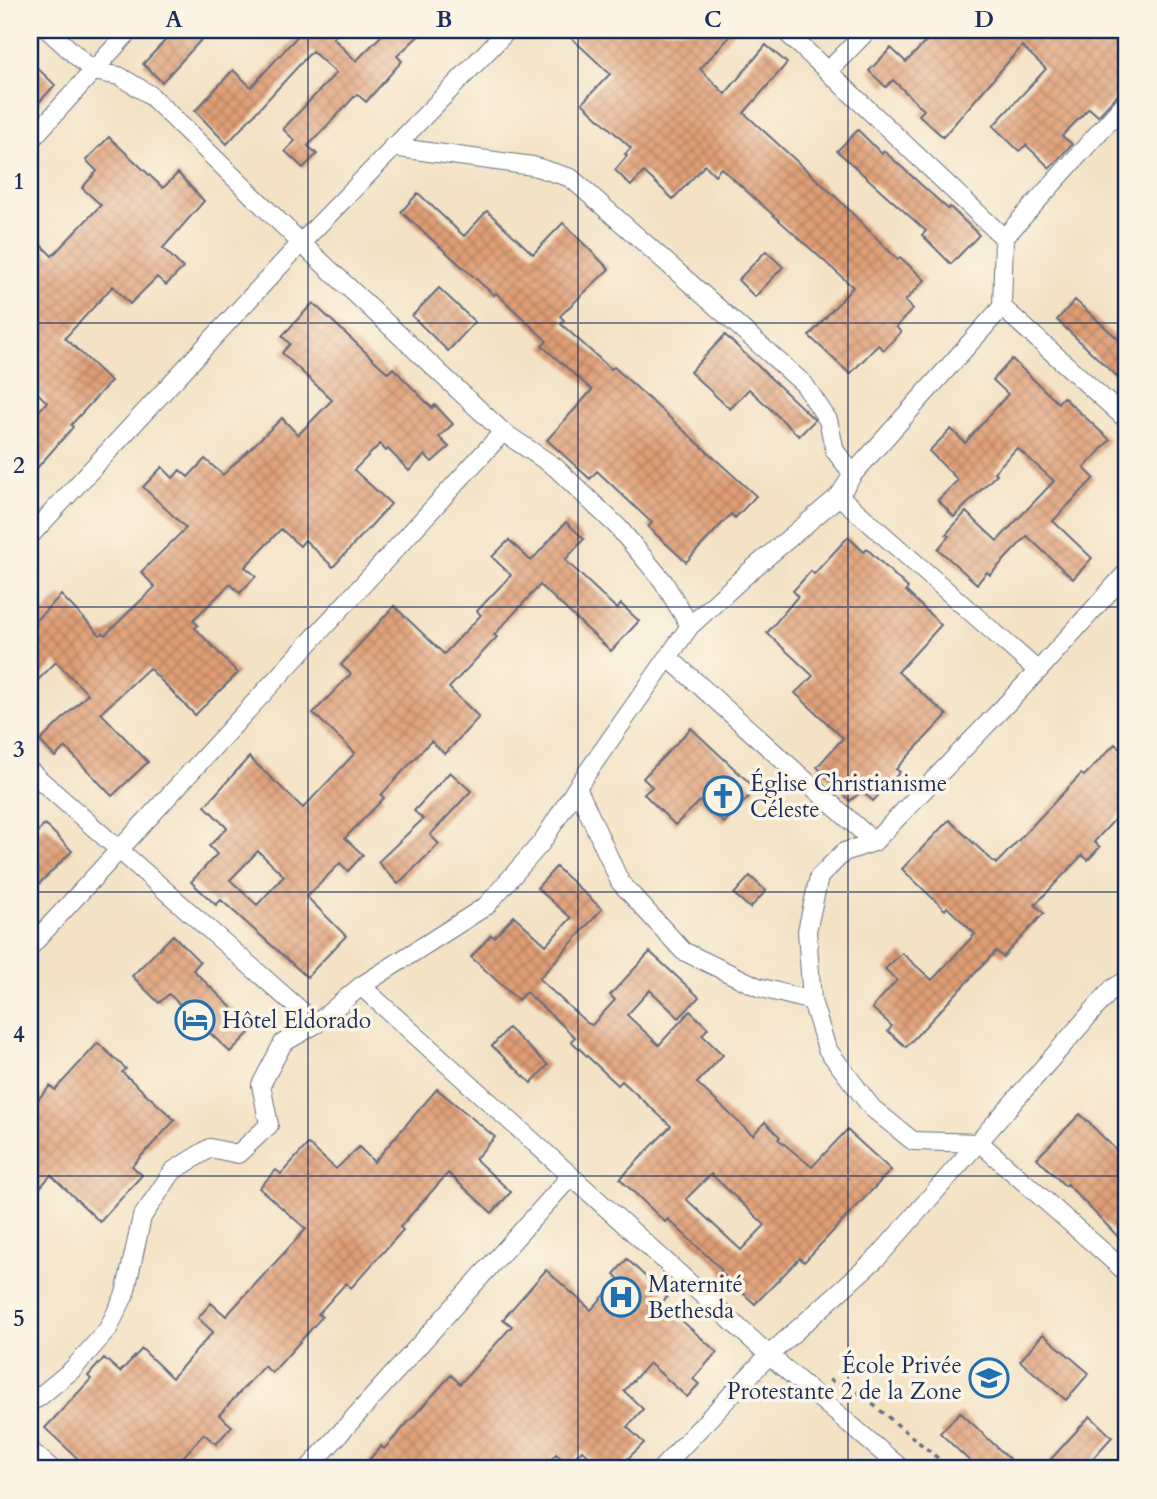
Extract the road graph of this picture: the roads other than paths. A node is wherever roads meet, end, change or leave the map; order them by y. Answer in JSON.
{"nodes":[{"id":1,"x":48,"y":30,"type":"edge"},
{"id":2,"x":130,"y":30,"type":"edge"},
{"id":3,"x":508,"y":30,"type":"edge"},
{"id":4,"x":784,"y":30,"type":"edge"},
{"id":5,"x":867,"y":30,"type":"edge"},
{"id":6,"x":93,"y":71,"type":"junction"},
{"id":7,"x":828,"y":71,"type":"junction"},
{"id":8,"x":1127,"y":101,"type":"edge"},
{"id":9,"x":30,"y":141,"type":"edge"},
{"id":10,"x":393,"y":147,"type":"junction"},
{"id":11,"x":1004,"y":238,"type":"junction"},
{"id":12,"x":301,"y":243,"type":"junction"},
{"id":13,"x":1002,"y":307,"type":"junction"},
{"id":14,"x":1127,"y":420,"type":"edge"},
{"id":15,"x":503,"y":432,"type":"junction"},
{"id":16,"x":853,"y":474,"type":"junction"},
{"id":17,"x":839,"y":496,"type":"junction"},
{"id":18,"x":30,"y":537,"type":"edge"},
{"id":19,"x":1127,"y":572,"type":"edge"},
{"id":20,"x":690,"y":626,"type":"junction"},
{"id":21,"x":669,"y":658,"type":"junction"},
{"id":22,"x":1038,"y":671,"type":"junction"},
{"id":23,"x":30,"y":771,"type":"edge"},
{"id":24,"x":577,"y":788,"type":"junction"},
{"id":25,"x":874,"y":842,"type":"junction"},
{"id":26,"x":117,"y":850,"type":"junction"},
{"id":27,"x":30,"y":947,"type":"edge"},
{"id":28,"x":1127,"y":979,"type":"edge"},
{"id":29,"x":361,"y":986,"type":"junction"},
{"id":30,"x":812,"y":1001,"type":"junction"},
{"id":31,"x":316,"y":1024,"type":"junction"},
{"id":32,"x":980,"y":1143,"type":"junction"},
{"id":33,"x":571,"y":1176,"type":"junction"},
{"id":34,"x":1127,"y":1273,"type":"edge"},
{"id":35,"x":769,"y":1355,"type":"junction"},
{"id":36,"x":30,"y":1402,"type":"edge"},
{"id":37,"x":30,"y":1450,"type":"edge"},
{"id":38,"x":52,"y":1469,"type":"edge"},
{"id":39,"x":307,"y":1469,"type":"edge"},
{"id":40,"x":661,"y":1469,"type":"edge"},
{"id":41,"x":902,"y":1469,"type":"edge"}],
"edges":[{"from":1,"to":6,"type":"street"},
{"from":2,"to":6,"type":"street"},
{"from":3,"to":10,"type":"street"},
{"from":4,"to":7,"type":"street"},
{"from":5,"to":7,"type":"street"},
{"from":6,"to":9,"type":"street"},
{"from":6,"to":12,"type":"street"},
{"from":7,"to":11,"type":"street"},
{"from":8,"to":11,"type":"street"},
{"from":10,"to":12,"type":"street"},
{"from":10,"to":16,"type":"street"},
{"from":11,"to":13,"type":"street"},
{"from":12,"to":15,"type":"street"},
{"from":12,"to":18,"type":"street"},
{"from":13,"to":14,"type":"street"},
{"from":13,"to":16,"type":"street"},
{"from":15,"to":20,"type":"street"},
{"from":15,"to":26,"type":"street"},
{"from":16,"to":17,"type":"street"},
{"from":17,"to":20,"type":"street"},
{"from":17,"to":22,"type":"street"},
{"from":19,"to":22,"type":"street"},
{"from":20,"to":21,"type":"street"},
{"from":21,"to":24,"type":"street"},
{"from":21,"to":25,"type":"street"},
{"from":22,"to":25,"type":"street"},
{"from":23,"to":26,"type":"street"},
{"from":24,"to":29,"type":"street"},
{"from":24,"to":30,"type":"street"},
{"from":25,"to":30,"type":"street"},
{"from":26,"to":27,"type":"street"},
{"from":26,"to":31,"type":"street"},
{"from":28,"to":32,"type":"street"},
{"from":29,"to":31,"type":"street"},
{"from":29,"to":33,"type":"street"},
{"from":30,"to":32,"type":"street"},
{"from":31,"to":36,"type":"street"},
{"from":32,"to":34,"type":"street"},
{"from":32,"to":35,"type":"street"},
{"from":33,"to":35,"type":"street"},
{"from":33,"to":39,"type":"street"},
{"from":35,"to":40,"type":"street"},
{"from":35,"to":41,"type":"street"},
{"from":37,"to":38,"type":"street"}]}
